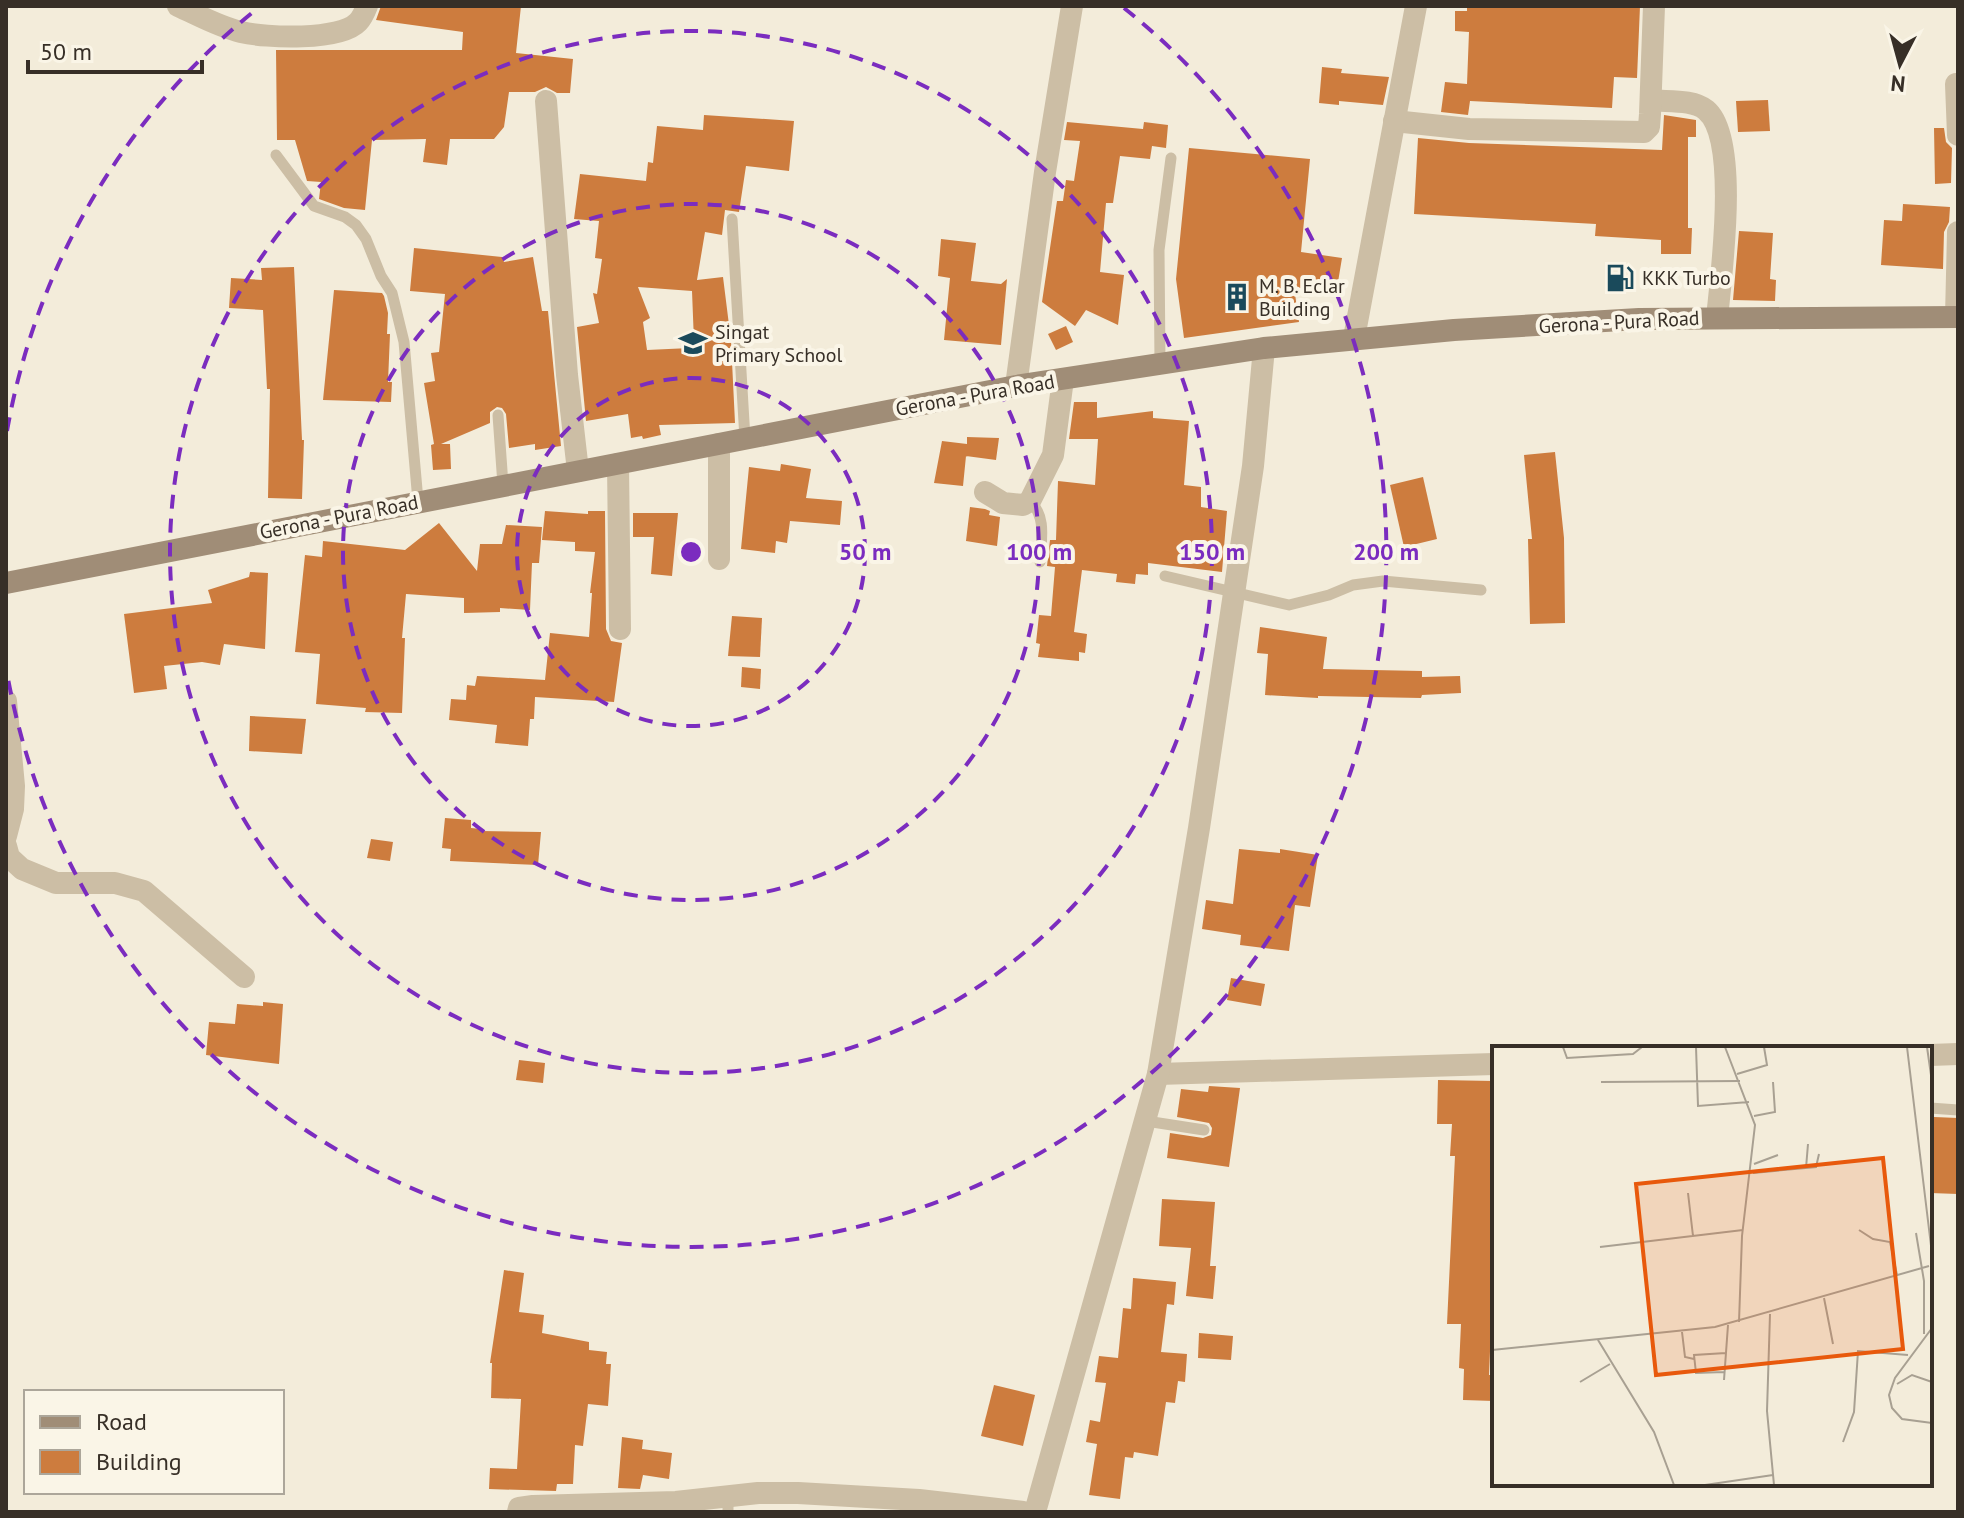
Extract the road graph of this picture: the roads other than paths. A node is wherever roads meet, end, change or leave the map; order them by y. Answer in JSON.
{"nodes":[{"id":1,"x":178,"y":6,"type":"edge"},
{"id":2,"x":367,"y":6,"type":"edge"},
{"id":3,"x":1072,"y":6,"type":"edge"},
{"id":4,"x":1416,"y":6,"type":"edge"},
{"id":5,"x":1654,"y":6,"type":"edge"},
{"id":6,"x":1956,"y":84,"type":"edge"},
{"id":7,"x":1651,"y":100,"type":"junction"},
{"id":8,"x":546,"y":101,"type":"dead end"},
{"id":9,"x":1394,"y":121,"type":"junction"},
{"id":10,"x":1958,"y":135,"type":"edge"},
{"id":11,"x":276,"y":155,"type":"dead end"},
{"id":12,"x":1171,"y":158,"type":"dead end"},
{"id":13,"x":732,"y":219,"type":"dead end"},
{"id":14,"x":1958,"y":232,"type":"edge"},
{"id":15,"x":1957,"y":317,"type":"edge"},
{"id":16,"x":1717,"y":318,"type":"junction"},
{"id":17,"x":1354,"y":338,"type":"junction"},
{"id":18,"x":1264,"y":348,"type":"junction"},
{"id":19,"x":1160,"y":362,"type":"junction"},
{"id":20,"x":1063,"y":379,"type":"junction"},
{"id":21,"x":1016,"y":386,"type":"junction"},
{"id":22,"x":498,"y":415,"type":"dead end"},
{"id":23,"x":745,"y":439,"type":"junction"},
{"id":24,"x":719,"y":444,"type":"junction"},
{"id":25,"x":618,"y":464,"type":"junction"},
{"id":26,"x":578,"y":471,"type":"junction"},
{"id":27,"x":503,"y":485,"type":"junction"},
{"id":28,"x":985,"y":492,"type":"dead end"},
{"id":29,"x":418,"y":501,"type":"junction"},
{"id":30,"x":1030,"y":501,"type":"junction"},
{"id":31,"x":719,"y":559,"type":"dead end"},
{"id":32,"x":1040,"y":562,"type":"dead end"},
{"id":33,"x":1165,"y":576,"type":"dead end"},
{"id":34,"x":6,"y":583,"type":"edge"},
{"id":35,"x":1481,"y":590,"type":"dead end"},
{"id":36,"x":1234,"y":594,"type":"junction"},
{"id":37,"x":620,"y":629,"type":"dead end"},
{"id":38,"x":6,"y":701,"type":"edge"},
{"id":39,"x":6,"y":836,"type":"edge"},
{"id":40,"x":6,"y":846,"type":"edge"},
{"id":41,"x":244,"y":977,"type":"dead end"},
{"id":42,"x":1958,"y":1054,"type":"edge"},
{"id":43,"x":1932,"y":1055,"type":"edge"},
{"id":44,"x":1492,"y":1064,"type":"edge"},
{"id":45,"x":1158,"y":1074,"type":"junction"},
{"id":46,"x":1932,"y":1108,"type":"edge"},
{"id":47,"x":1958,"y":1110,"type":"edge"},
{"id":48,"x":1146,"y":1121,"type":"junction"},
{"id":49,"x":1204,"y":1130,"type":"dead end"},
{"id":50,"x":728,"y":1504,"type":"edge"},
{"id":51,"x":609,"y":1508,"type":"edge"},
{"id":52,"x":518,"y":1512,"type":"edge"},
{"id":53,"x":1023,"y":1512,"type":"edge"},
{"id":54,"x":1035,"y":1512,"type":"edge"}],
"edges":[{"from":1,"to":2,"type":"street"},
{"from":3,"to":21,"type":"street"},
{"from":4,"to":9,"type":"street"},
{"from":5,"to":7,"type":"street"},
{"from":6,"to":10,"type":"street"},
{"from":7,"to":9,"type":"street"},
{"from":7,"to":16,"type":"street"},
{"from":8,"to":26,"type":"street"},
{"from":9,"to":17,"type":"street"},
{"from":11,"to":29,"type":"lane"},
{"from":12,"to":19,"type":"lane"},
{"from":13,"to":23,"type":"lane"},
{"from":14,"to":15,"type":"street"},
{"from":15,"to":16,"type":"main road","name":"Gerona - Pura Road"},
{"from":16,"to":17,"type":"main road","name":"Gerona - Pura Road"},
{"from":17,"to":18,"type":"main road","name":"Gerona - Pura Road"},
{"from":18,"to":19,"type":"main road","name":"Gerona - Pura Road"},
{"from":18,"to":36,"type":"street"},
{"from":19,"to":20,"type":"main road","name":"Gerona - Pura Road"},
{"from":20,"to":21,"type":"main road","name":"Gerona - Pura Road"},
{"from":20,"to":30,"type":"street"},
{"from":21,"to":23,"type":"main road","name":"Gerona - Pura Road"},
{"from":22,"to":27,"type":"lane"},
{"from":23,"to":24,"type":"main road","name":"Gerona - Pura Road"},
{"from":24,"to":25,"type":"main road","name":"Gerona - Pura Road"},
{"from":24,"to":31,"type":"street"},
{"from":25,"to":26,"type":"main road","name":"Gerona - Pura Road"},
{"from":25,"to":37,"type":"street"},
{"from":26,"to":27,"type":"main road","name":"Gerona - Pura Road"},
{"from":27,"to":29,"type":"main road","name":"Gerona - Pura Road"},
{"from":28,"to":30,"type":"street"},
{"from":29,"to":34,"type":"main road","name":"Gerona - Pura Road"},
{"from":30,"to":32,"type":"lane"},
{"from":33,"to":36,"type":"lane"},
{"from":35,"to":36,"type":"lane"},
{"from":36,"to":45,"type":"street"},
{"from":38,"to":39,"type":"street"},
{"from":40,"to":41,"type":"street"},
{"from":42,"to":43,"type":"street"},
{"from":44,"to":45,"type":"street"},
{"from":45,"to":48,"type":"street"},
{"from":46,"to":47,"type":"lane"},
{"from":48,"to":49,"type":"lane"},
{"from":48,"to":54,"type":"street"},
{"from":50,"to":51,"type":"street"},
{"from":50,"to":53,"type":"street"},
{"from":51,"to":52,"type":"street"}]}
